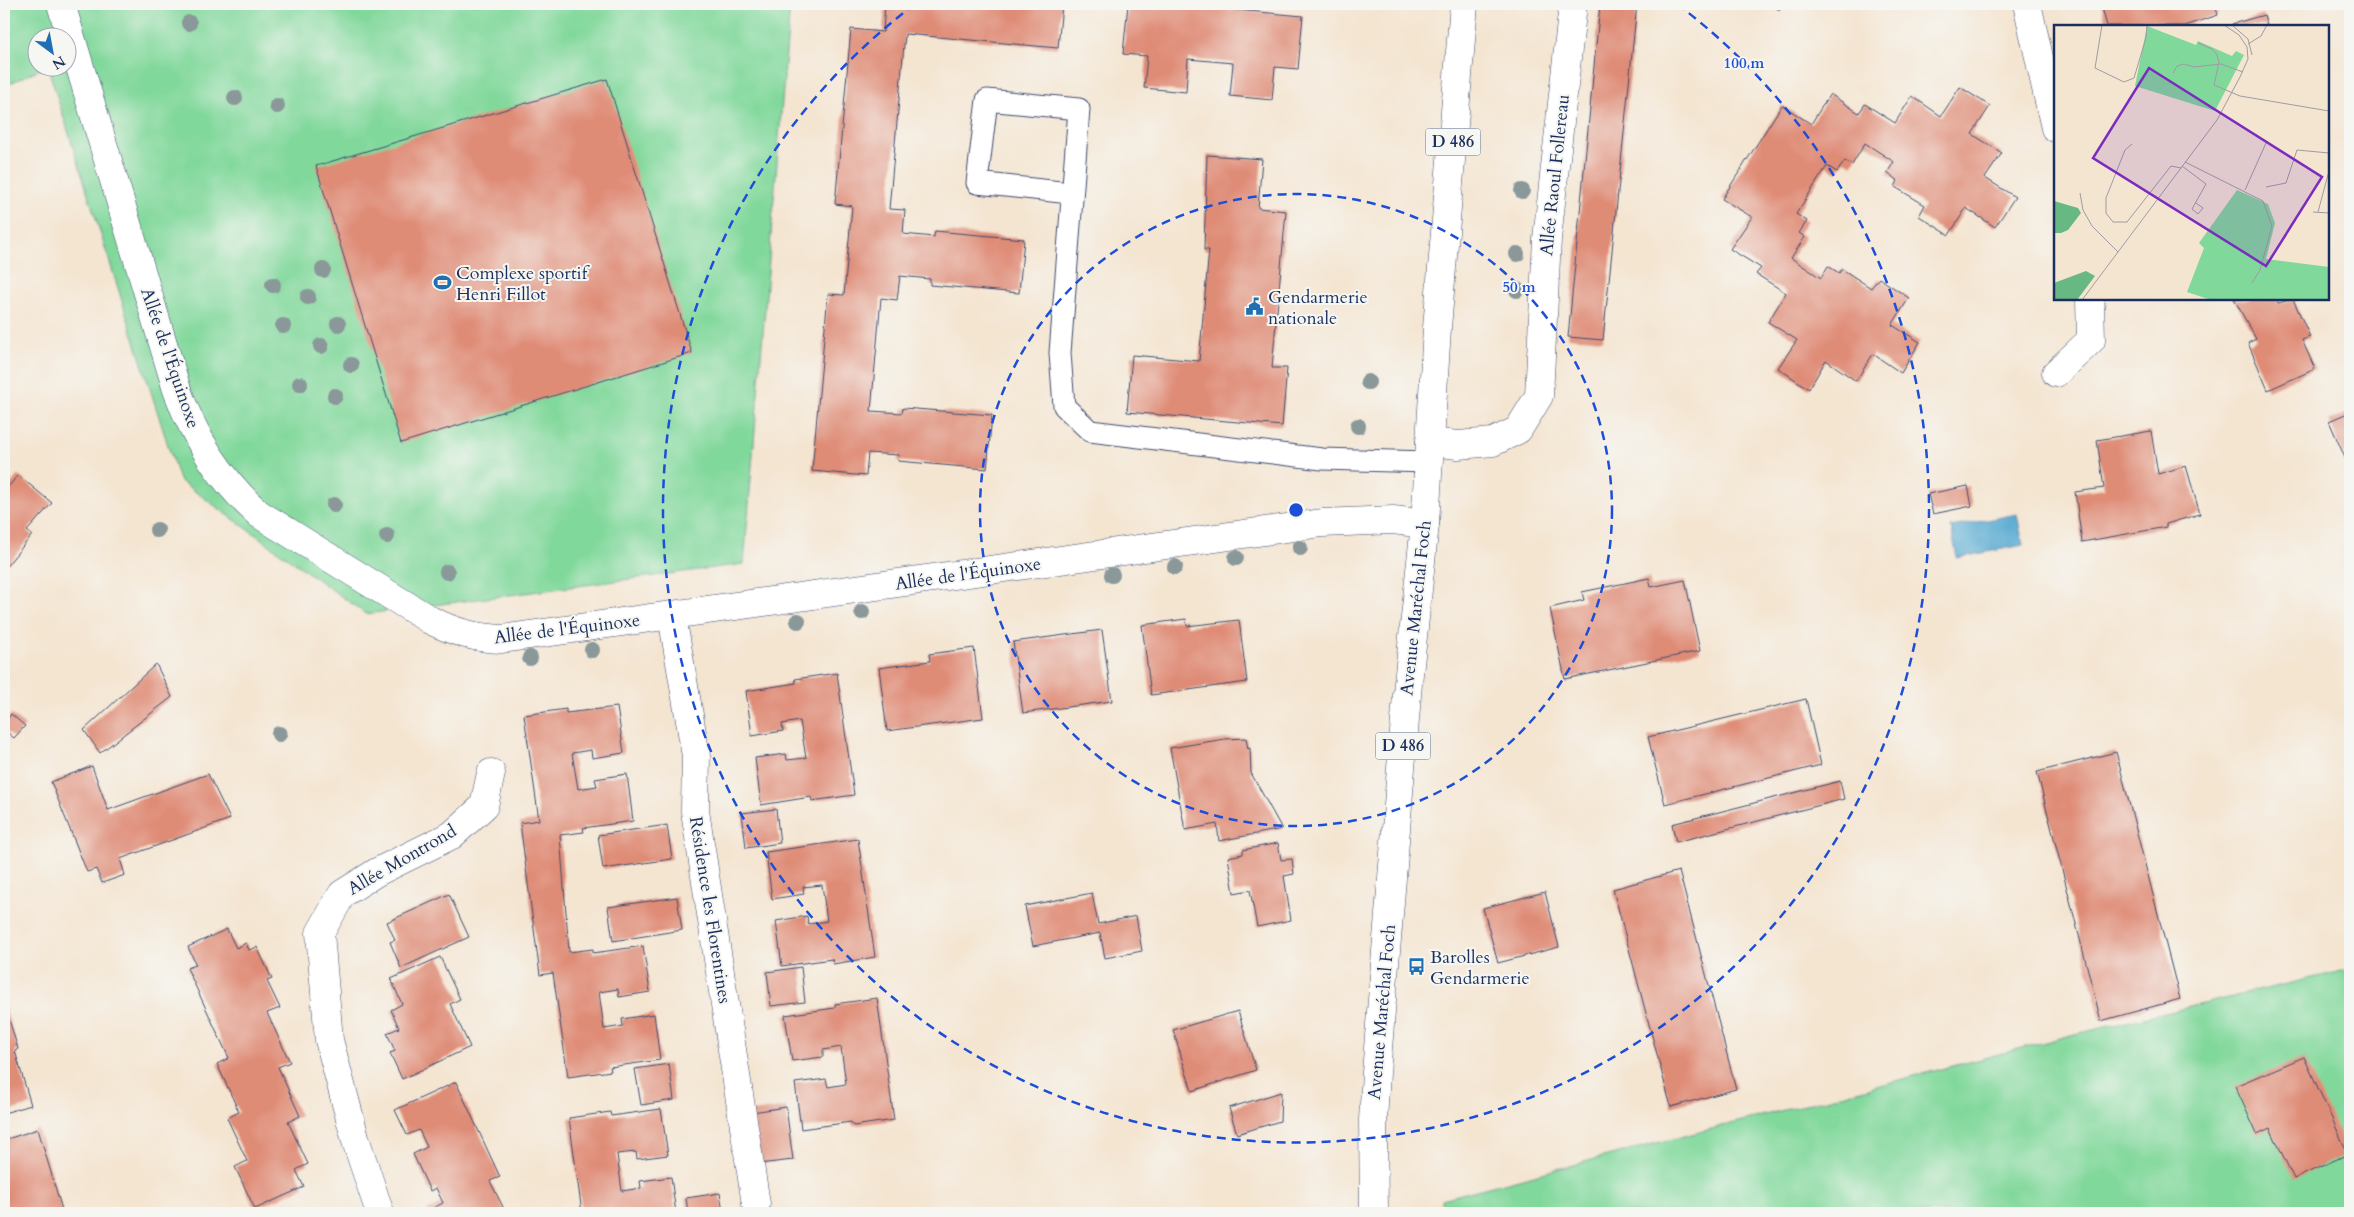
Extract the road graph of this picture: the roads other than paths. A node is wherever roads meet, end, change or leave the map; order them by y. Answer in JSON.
{"nodes":[{"id":1,"x":61,"y":4,"type":"edge"},
{"id":2,"x":1464,"y":4,"type":"edge"},
{"id":3,"x":1574,"y":4,"type":"edge"},
{"id":4,"x":2027,"y":4,"type":"edge"},
{"id":5,"x":2054,"y":124,"type":"edge"},
{"id":6,"x":1070,"y":193,"type":"junction"},
{"id":7,"x":2090,"y":300,"type":"edge"},
{"id":8,"x":2056,"y":373,"type":"dead end"},
{"id":9,"x":1429,"y":452,"type":"junction"},
{"id":10,"x":1425,"y":524,"type":"junction"},
{"id":11,"x":672,"y":616,"type":"junction"},
{"id":12,"x":491,"y":773,"type":"dead end"},
{"id":13,"x":756,"y":1204,"type":"dead end"},
{"id":14,"x":380,"y":1213,"type":"edge"},
{"id":15,"x":1374,"y":1213,"type":"edge"}],
"edges":[{"from":1,"to":11,"type":"street","name":"Allée de l'Équinoxe"},
{"from":2,"to":9,"type":"street","name":"Avenue Maréchal Foch","number":"D 486"},
{"from":3,"to":9,"type":"street","name":"Allée Raoul Follereau"},
{"from":4,"to":5,"type":"street"},
{"from":6,"to":6,"type":"lane"},
{"from":6,"to":9,"type":"lane"},
{"from":7,"to":8,"type":"street"},
{"from":9,"to":10,"type":"street","name":"Avenue Maréchal Foch","number":"D 486"},
{"from":10,"to":11,"type":"street","name":"Allée de l'Équinoxe"},
{"from":10,"to":15,"type":"street","name":"Avenue Maréchal Foch","number":"D 486"},
{"from":11,"to":13,"type":"street","name":"Résidence les Florentines"},
{"from":12,"to":14,"type":"street","name":"Allée Montrond"}]}
